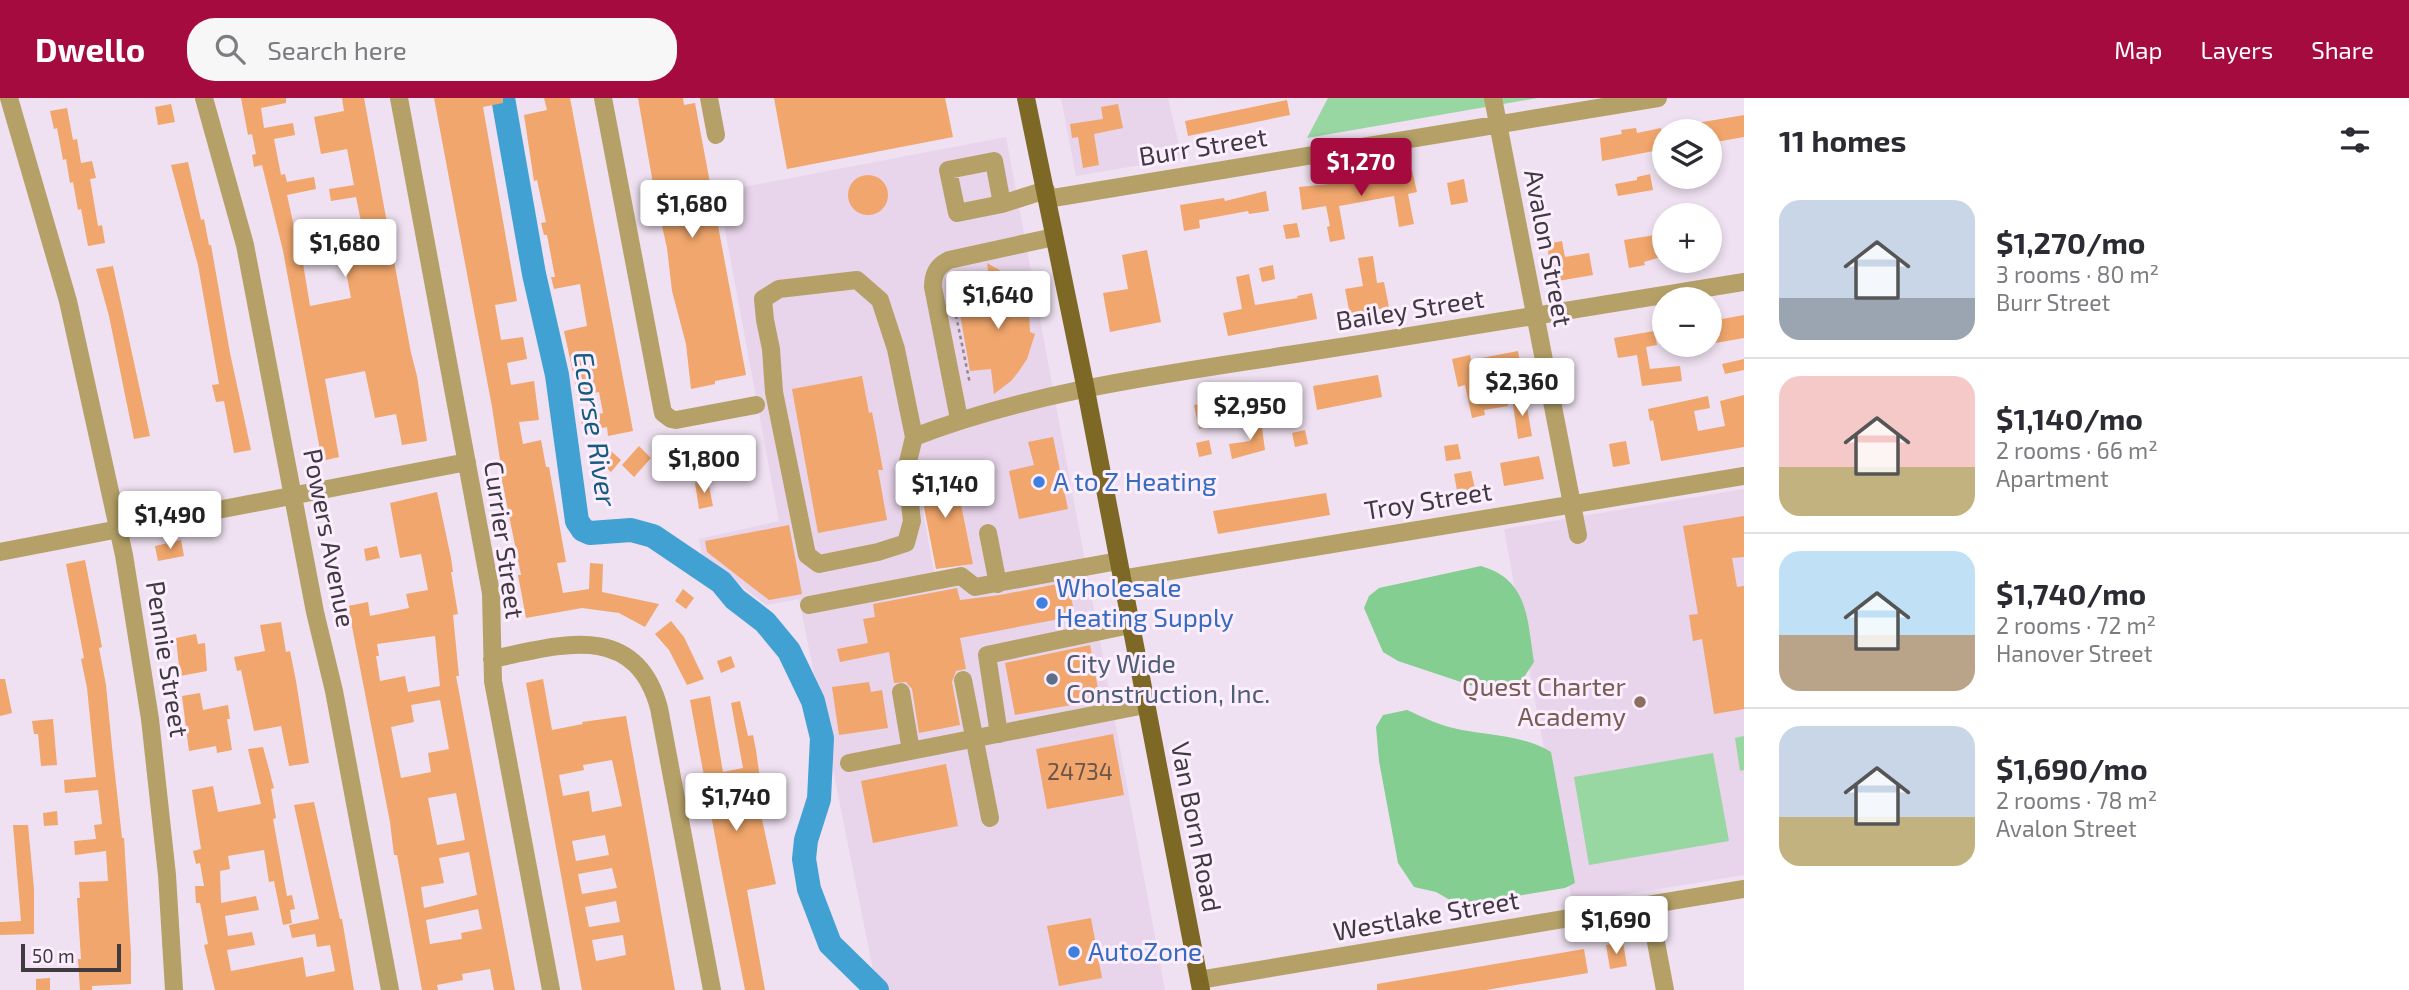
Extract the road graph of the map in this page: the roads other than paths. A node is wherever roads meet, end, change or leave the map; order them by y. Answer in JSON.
{"nodes":[{"id":1,"x":9,"y":98,"type":"edge"},
{"id":2,"x":204,"y":98,"type":"edge"},
{"id":3,"x":399,"y":98,"type":"edge"},
{"id":4,"x":603,"y":98,"type":"edge"},
{"id":5,"x":709,"y":98,"type":"edge"},
{"id":6,"x":1026,"y":98,"type":"edge"},
{"id":7,"x":1493,"y":98,"type":"edge"},
{"id":8,"x":1658,"y":98,"type":"edge"},
{"id":9,"x":1497,"y":125,"type":"junction"},
{"id":10,"x":716,"y":135,"type":"dead end"},
{"id":11,"x":1047,"y":195,"type":"junction"},
{"id":12,"x":1002,"y":204,"type":"dead end"},
{"id":13,"x":1054,"y":237,"type":"junction"},
{"id":14,"x":1744,"y":282,"type":"edge"},
{"id":15,"x":1535,"y":317,"type":"junction"},
{"id":16,"x":1085,"y":388,"type":"junction"},
{"id":17,"x":756,"y":405,"type":"dead end"},
{"id":18,"x":959,"y":419,"type":"junction"},
{"id":19,"x":914,"y":437,"type":"junction"},
{"id":20,"x":467,"y":462,"type":"junction"},
{"id":21,"x":1744,"y":476,"type":"edge"},
{"id":22,"x":293,"y":496,"type":"junction"},
{"id":23,"x":1571,"y":504,"type":"junction"},
{"id":24,"x":118,"y":530,"type":"junction"},
{"id":25,"x":988,"y":533,"type":"dead end"},
{"id":26,"x":1578,"y":535,"type":"dead end"},
{"id":27,"x":0,"y":552,"type":"edge"},
{"id":28,"x":1119,"y":570,"type":"junction"},
{"id":29,"x":998,"y":584,"type":"junction"},
{"id":30,"x":809,"y":605,"type":"dead end"},
{"id":31,"x":1130,"y":625,"type":"junction"},
{"id":32,"x":492,"y":659,"type":"junction"},
{"id":33,"x":963,"y":680,"type":"dead end"},
{"id":34,"x":901,"y":692,"type":"dead end"},
{"id":35,"x":1145,"y":705,"type":"junction"},
{"id":36,"x":999,"y":734,"type":"junction"},
{"id":37,"x":975,"y":738,"type":"junction"},
{"id":38,"x":911,"y":751,"type":"junction"},
{"id":39,"x":849,"y":763,"type":"dead end"},
{"id":40,"x":990,"y":818,"type":"dead end"},
{"id":41,"x":1744,"y":889,"type":"edge"},
{"id":42,"x":1648,"y":905,"type":"junction"},
{"id":43,"x":1200,"y":985,"type":"edge"},
{"id":44,"x":174,"y":990,"type":"edge"},
{"id":45,"x":390,"y":990,"type":"edge"},
{"id":46,"x":551,"y":990,"type":"edge"},
{"id":47,"x":712,"y":990,"type":"edge"},
{"id":48,"x":1665,"y":990,"type":"edge"}],
"edges":[{"from":1,"to":24,"type":"street","name":"Pennie Street"},
{"from":2,"to":22,"type":"street","name":"Powers Avenue"},
{"from":3,"to":20,"type":"street","name":"Currier Street"},
{"from":4,"to":17,"type":"street"},
{"from":5,"to":10,"type":"street"},
{"from":6,"to":11,"type":"main road","name":"Van Born Road"},
{"from":7,"to":9,"type":"street","name":"Avalon Street"},
{"from":8,"to":9,"type":"street","name":"Burr Street"},
{"from":9,"to":11,"type":"street","name":"Burr Street"},
{"from":9,"to":15,"type":"street","name":"Avalon Street"},
{"from":11,"to":12,"type":"street","name":"Burr Street"},
{"from":11,"to":13,"type":"main road","name":"Van Born Road"},
{"from":13,"to":16,"type":"main road","name":"Van Born Road"},
{"from":13,"to":18,"type":"street"},
{"from":14,"to":15,"type":"street","name":"Bailey Street"},
{"from":15,"to":16,"type":"street","name":"Bailey Street"},
{"from":15,"to":23,"type":"street","name":"Avalon Street"},
{"from":16,"to":18,"type":"street","name":"Bailey Street"},
{"from":16,"to":28,"type":"main road","name":"Van Born Road"},
{"from":18,"to":19,"type":"street","name":"Bailey Street"},
{"from":19,"to":19,"type":"street"},
{"from":20,"to":22,"type":"street"},
{"from":20,"to":32,"type":"street","name":"Currier Street"},
{"from":21,"to":23,"type":"street","name":"Troy Street"},
{"from":22,"to":24,"type":"street"},
{"from":22,"to":45,"type":"street","name":"Powers Avenue"},
{"from":23,"to":26,"type":"street","name":"Avalon Street"},
{"from":23,"to":28,"type":"street","name":"Troy Street"},
{"from":24,"to":27,"type":"street"},
{"from":24,"to":44,"type":"street","name":"Pennie Street"},
{"from":25,"to":29,"type":"street"},
{"from":28,"to":29,"type":"street","name":"Troy Street"},
{"from":28,"to":31,"type":"main road","name":"Van Born Road"},
{"from":29,"to":30,"type":"street","name":"Troy Street"},
{"from":31,"to":35,"type":"main road","name":"Van Born Road"},
{"from":31,"to":36,"type":"street"},
{"from":32,"to":46,"type":"street","name":"Currier Street"},
{"from":32,"to":47,"type":"street"},
{"from":33,"to":37,"type":"street"},
{"from":34,"to":38,"type":"street"},
{"from":35,"to":36,"type":"street"},
{"from":35,"to":43,"type":"main road","name":"Van Born Road"},
{"from":36,"to":37,"type":"street"},
{"from":37,"to":38,"type":"street"},
{"from":37,"to":40,"type":"street"},
{"from":38,"to":39,"type":"street"},
{"from":41,"to":42,"type":"street","name":"Westlake Street"},
{"from":42,"to":43,"type":"street","name":"Westlake Street"},
{"from":42,"to":48,"type":"street"}]}
